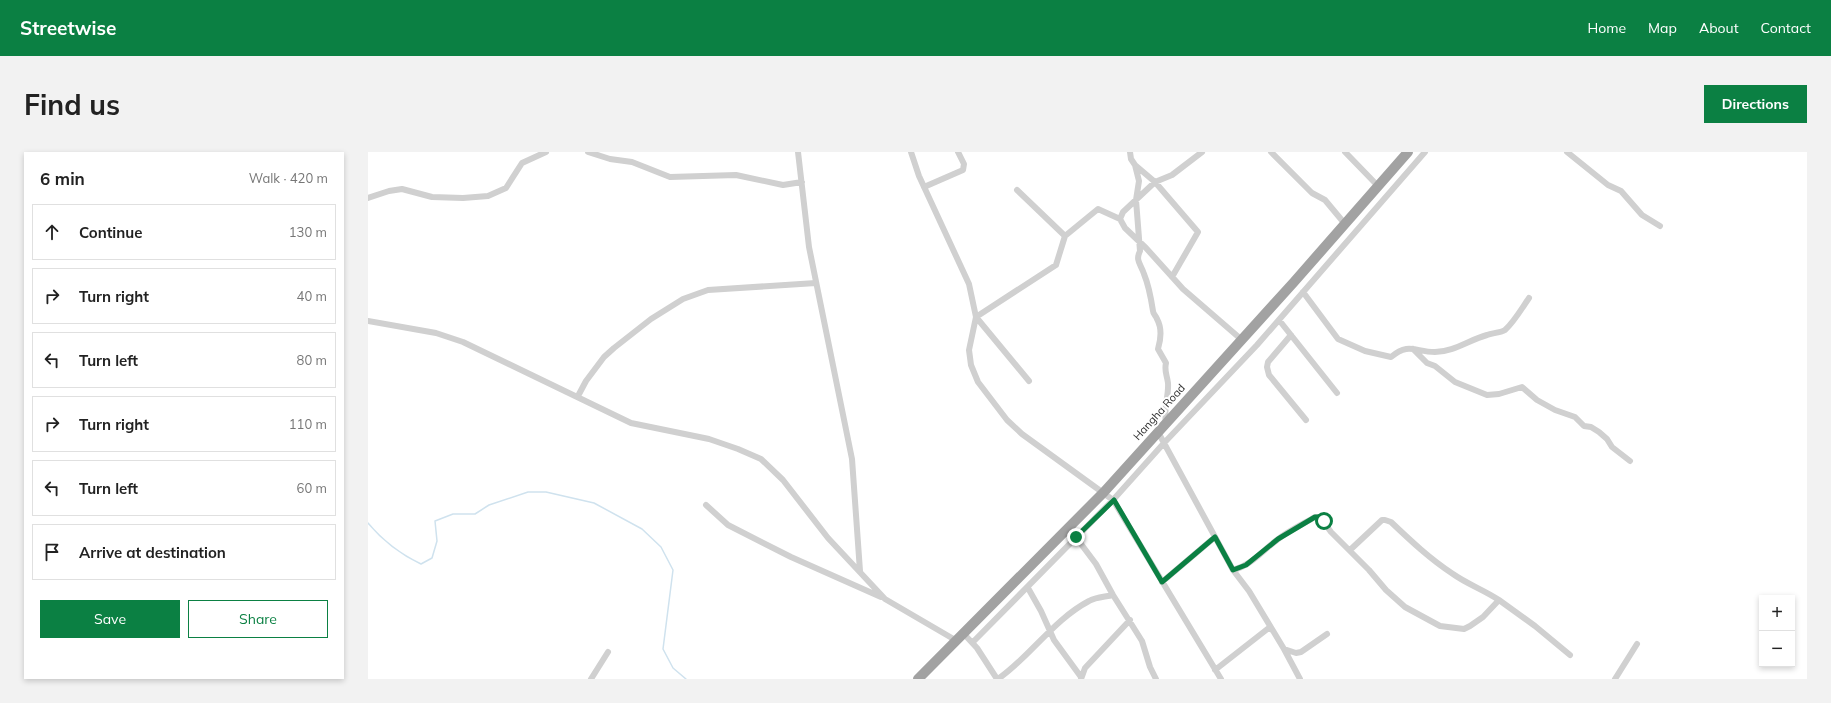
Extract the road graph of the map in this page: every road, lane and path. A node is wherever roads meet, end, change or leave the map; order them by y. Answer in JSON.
{"nodes":[{"id":1,"x":546,"y":152,"type":"edge"},
{"id":2,"x":588,"y":152,"type":"edge"},
{"id":3,"x":798,"y":152,"type":"edge"},
{"id":4,"x":911,"y":152,"type":"edge"},
{"id":5,"x":958,"y":152,"type":"edge"},
{"id":6,"x":1125,"y":152,"type":"edge"},
{"id":7,"x":1202,"y":152,"type":"edge"},
{"id":8,"x":1271,"y":152,"type":"edge"},
{"id":9,"x":1345,"y":152,"type":"edge"},
{"id":10,"x":1408,"y":152,"type":"edge"},
{"id":11,"x":1425,"y":152,"type":"edge"},
{"id":12,"x":1567,"y":152,"type":"edge"},
{"id":13,"x":1130,"y":155,"type":"edge"},
{"id":14,"x":1135,"y":165,"type":"junction"},
{"id":15,"x":802,"y":182,"type":"junction"},
{"id":16,"x":1155,"y":182,"type":"junction"},
{"id":17,"x":1378,"y":186,"type":"junction"},
{"id":18,"x":924,"y":187,"type":"junction"},
{"id":19,"x":1017,"y":190,"type":"dead end"},
{"id":20,"x":368,"y":198,"type":"edge"},
{"id":21,"x":1136,"y":200,"type":"junction"},
{"id":22,"x":1120,"y":219,"type":"junction"},
{"id":23,"x":1345,"y":224,"type":"junction"},
{"id":24,"x":1660,"y":226,"type":"dead end"},
{"id":25,"x":1065,"y":236,"type":"junction"},
{"id":26,"x":1139,"y":241,"type":"junction"},
{"id":27,"x":1172,"y":277,"type":"junction"},
{"id":28,"x":816,"y":283,"type":"junction"},
{"id":29,"x":1303,"y":292,"type":"junction"},
{"id":30,"x":1529,"y":298,"type":"dead end"},
{"id":31,"x":976,"y":317,"type":"junction"},
{"id":32,"x":1279,"y":320,"type":"junction"},
{"id":33,"x":368,"y":321,"type":"edge"},
{"id":34,"x":1291,"y":335,"type":"junction"},
{"id":35,"x":1242,"y":340,"type":"junction"},
{"id":36,"x":1411,"y":348,"type":"junction"},
{"id":37,"x":1029,"y":380,"type":"dead end"},
{"id":38,"x":1337,"y":393,"type":"dead end"},
{"id":39,"x":578,"y":396,"type":"junction"},
{"id":40,"x":1306,"y":420,"type":"dead end"},
{"id":41,"x":1166,"y":422,"type":"junction"},
{"id":42,"x":1158,"y":432,"type":"junction"},
{"id":43,"x":1164,"y":443,"type":"junction"},
{"id":44,"x":1630,"y":461,"type":"dead end"},
{"id":45,"x":1104,"y":492,"type":"junction"},
{"id":46,"x":1114,"y":500,"type":"junction"},
{"id":47,"x":706,"y":505,"type":"dead end"},
{"id":48,"x":1069,"y":528,"type":"junction"},
{"id":49,"x":1076,"y":537,"type":"junction"},
{"id":50,"x":1215,"y":537,"type":"junction"},
{"id":51,"x":1350,"y":550,"type":"junction"},
{"id":52,"x":1233,"y":570,"type":"junction"},
{"id":53,"x":860,"y":571,"type":"junction"},
{"id":54,"x":1162,"y":582,"type":"junction"},
{"id":55,"x":1028,"y":588,"type":"junction"},
{"id":56,"x":1113,"y":595,"type":"junction"},
{"id":57,"x":885,"y":598,"type":"junction"},
{"id":58,"x":1499,"y":600,"type":"junction"},
{"id":59,"x":1130,"y":620,"type":"junction"},
{"id":60,"x":1270,"y":627,"type":"junction"},
{"id":61,"x":1050,"y":631,"type":"junction"},
{"id":62,"x":1327,"y":634,"type":"dead end"},
{"id":63,"x":960,"y":637,"type":"junction"},
{"id":64,"x":973,"y":642,"type":"junction"},
{"id":65,"x":1637,"y":644,"type":"dead end"},
{"id":66,"x":1284,"y":649,"type":"junction"},
{"id":67,"x":608,"y":652,"type":"dead end"},
{"id":68,"x":1570,"y":655,"type":"dead end"},
{"id":69,"x":1216,"y":670,"type":"junction"},
{"id":70,"x":1081,"y":678,"type":"edge"},
{"id":71,"x":591,"y":679,"type":"edge"},
{"id":72,"x":918,"y":679,"type":"edge"},
{"id":73,"x":997,"y":679,"type":"edge"},
{"id":74,"x":1156,"y":679,"type":"edge"},
{"id":75,"x":1221,"y":679,"type":"edge"},
{"id":76,"x":1300,"y":679,"type":"edge"},
{"id":77,"x":1615,"y":679,"type":"edge"}],
"edges":[{"from":1,"to":20,"type":"street"},
{"from":2,"to":15,"type":"street"},
{"from":3,"to":15,"type":"street"},
{"from":4,"to":18,"type":"street"},
{"from":5,"to":18,"type":"street"},
{"from":6,"to":13,"type":"street"},
{"from":7,"to":16,"type":"street"},
{"from":8,"to":23,"type":"street"},
{"from":9,"to":17,"type":"street"},
{"from":10,"to":17,"type":"highway","name":"Hangha Road"},
{"from":11,"to":29,"type":"street"},
{"from":12,"to":24,"type":"street"},
{"from":13,"to":14,"type":"street"},
{"from":14,"to":16,"type":"street"},
{"from":14,"to":21,"type":"street"},
{"from":15,"to":28,"type":"street"},
{"from":16,"to":21,"type":"street"},
{"from":16,"to":27,"type":"street"},
{"from":17,"to":23,"type":"highway","name":"Hangha Road"},
{"from":18,"to":31,"type":"street"},
{"from":19,"to":25,"type":"street"},
{"from":21,"to":22,"type":"street"},
{"from":21,"to":26,"type":"street"},
{"from":22,"to":25,"type":"street"},
{"from":22,"to":26,"type":"street"},
{"from":23,"to":35,"type":"highway","name":"Hangha Road"},
{"from":25,"to":31,"type":"street"},
{"from":26,"to":27,"type":"street"},
{"from":26,"to":41,"type":"street"},
{"from":27,"to":35,"type":"street"},
{"from":28,"to":39,"type":"street"},
{"from":28,"to":53,"type":"street"},
{"from":29,"to":32,"type":"street"},
{"from":29,"to":36,"type":"street"},
{"from":30,"to":36,"type":"street"},
{"from":31,"to":37,"type":"street"},
{"from":31,"to":45,"type":"street"},
{"from":32,"to":34,"type":"street"},
{"from":32,"to":43,"type":"street"},
{"from":33,"to":39,"type":"street"},
{"from":34,"to":38,"type":"street"},
{"from":34,"to":40,"type":"street"},
{"from":35,"to":41,"type":"highway","name":"Hangha Road"},
{"from":36,"to":44,"type":"street"},
{"from":39,"to":53,"type":"street"},
{"from":41,"to":42,"type":"highway","name":"Hangha Road"},
{"from":42,"to":43,"type":"street"},
{"from":42,"to":45,"type":"highway","name":"Hangha Road"},
{"from":43,"to":46,"type":"street"},
{"from":43,"to":50,"type":"street"},
{"from":45,"to":46,"type":"street"},
{"from":45,"to":48,"type":"highway","name":"Hangha Road"},
{"from":46,"to":49,"type":"street"},
{"from":46,"to":54,"type":"street"},
{"from":47,"to":57,"type":"street"},
{"from":48,"to":49,"type":"street"},
{"from":48,"to":63,"type":"highway","name":"Hangha Road"},
{"from":49,"to":55,"type":"street"},
{"from":49,"to":56,"type":"street"},
{"from":50,"to":52,"type":"street"},
{"from":50,"to":54,"type":"street"},
{"from":51,"to":52,"type":"street"},
{"from":51,"to":58,"type":"street"},
{"from":51,"to":58,"type":"street"},
{"from":52,"to":60,"type":"street"},
{"from":53,"to":57,"type":"street"},
{"from":54,"to":69,"type":"street"},
{"from":55,"to":61,"type":"street"},
{"from":55,"to":64,"type":"street"},
{"from":56,"to":59,"type":"street"},
{"from":56,"to":61,"type":"street"},
{"from":57,"to":63,"type":"street"},
{"from":58,"to":68,"type":"street"},
{"from":59,"to":70,"type":"street"},
{"from":59,"to":74,"type":"street"},
{"from":60,"to":66,"type":"street"},
{"from":60,"to":69,"type":"street"},
{"from":61,"to":70,"type":"street"},
{"from":61,"to":73,"type":"street"},
{"from":62,"to":66,"type":"street"},
{"from":63,"to":64,"type":"street"},
{"from":63,"to":72,"type":"highway","name":"Hangha Road"},
{"from":64,"to":73,"type":"street"},
{"from":65,"to":77,"type":"street"},
{"from":66,"to":76,"type":"street"},
{"from":67,"to":71,"type":"street"},
{"from":69,"to":75,"type":"street"}]}
